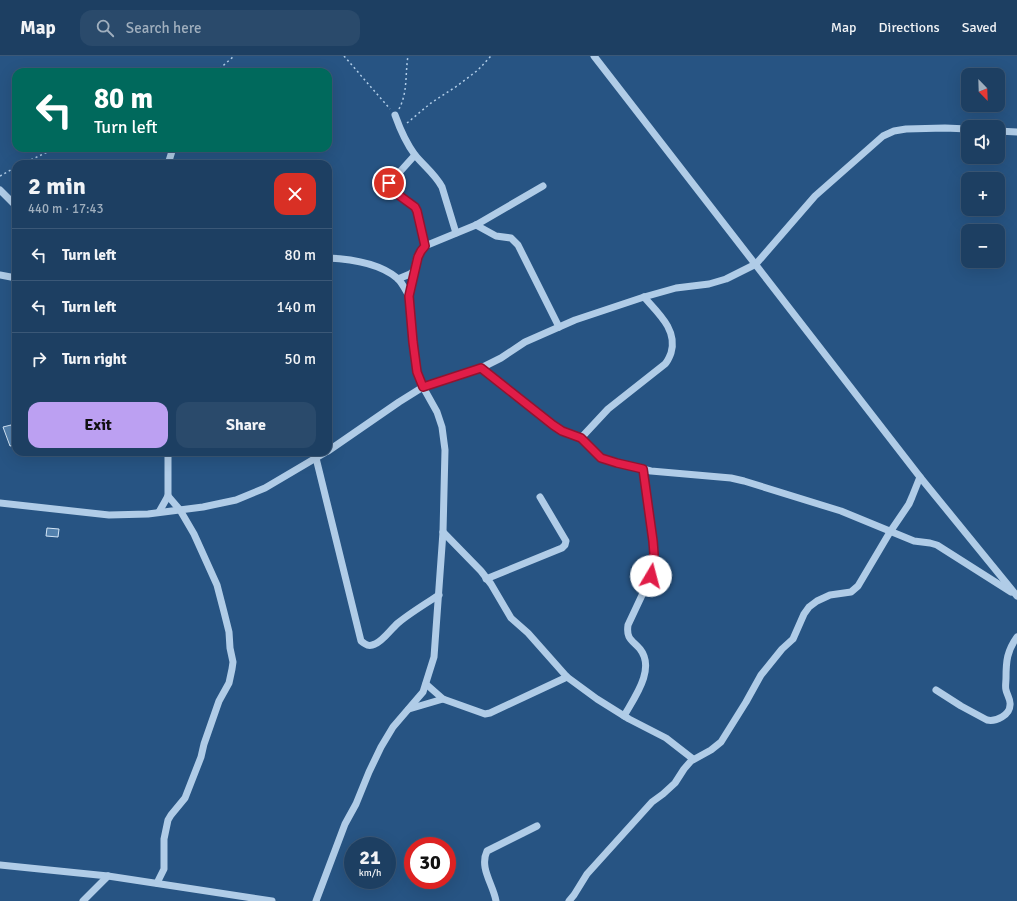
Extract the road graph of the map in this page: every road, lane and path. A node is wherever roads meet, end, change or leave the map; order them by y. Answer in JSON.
{"nodes":[{"id":1,"x":234,"y":56,"type":"edge"},
{"id":2,"x":344,"y":56,"type":"edge"},
{"id":3,"x":408,"y":56,"type":"edge"},
{"id":4,"x":491,"y":56,"type":"edge"},
{"id":5,"x":594,"y":56,"type":"edge"},
{"id":6,"x":220,"y":68,"type":"edge"},
{"id":7,"x":395,"y":115,"type":"junction"},
{"id":8,"x":400,"y":129,"type":"junction"},
{"id":9,"x":961,"y":129,"type":"edge"},
{"id":10,"x":1005,"y":131,"type":"edge"},
{"id":11,"x":1017,"y":132,"type":"edge"},
{"id":12,"x":48,"y":152,"type":"edge"},
{"id":13,"x":415,"y":155,"type":"junction"},
{"id":14,"x":30,"y":160,"type":"edge"},
{"id":15,"x":12,"y":170,"type":"edge"},
{"id":16,"x":0,"y":176,"type":"edge"},
{"id":17,"x":543,"y":186,"type":"dead end"},
{"id":18,"x":0,"y":190,"type":"edge"},
{"id":19,"x":12,"y":202,"type":"edge"},
{"id":20,"x":476,"y":224,"type":"junction"},
{"id":21,"x":456,"y":233,"type":"junction"},
{"id":22,"x":425,"y":246,"type":"junction"},
{"id":23,"x":332,"y":258,"type":"edge"},
{"id":24,"x":756,"y":264,"type":"junction"},
{"id":25,"x":415,"y":270,"type":"junction"},
{"id":26,"x":0,"y":275,"type":"edge"},
{"id":27,"x":12,"y":277,"type":"edge"},
{"id":28,"x":398,"y":278,"type":"junction"},
{"id":29,"x":409,"y":296,"type":"junction"},
{"id":30,"x":644,"y":297,"type":"junction"},
{"id":31,"x":559,"y":327,"type":"junction"},
{"id":32,"x":481,"y":368,"type":"junction"},
{"id":33,"x":423,"y":387,"type":"junction"},
{"id":34,"x":581,"y":438,"type":"junction"},
{"id":35,"x":332,"y":448,"type":"edge"},
{"id":36,"x":168,"y":456,"type":"edge"},
{"id":37,"x":319,"y":456,"type":"edge"},
{"id":38,"x":316,"y":458,"type":"junction"},
{"id":39,"x":643,"y":469,"type":"junction"},
{"id":40,"x":920,"y":477,"type":"junction"},
{"id":41,"x":168,"y":496,"type":"junction"},
{"id":42,"x":540,"y":497,"type":"dead end"},
{"id":43,"x":0,"y":503,"type":"edge"},
{"id":44,"x":180,"y":510,"type":"junction"},
{"id":45,"x":159,"y":512,"type":"junction"},
{"id":46,"x":443,"y":532,"type":"junction"},
{"id":47,"x":890,"y":532,"type":"junction"},
{"id":48,"x":486,"y":579,"type":"junction"},
{"id":49,"x":439,"y":595,"type":"junction"},
{"id":50,"x":1017,"y":596,"type":"edge"},
{"id":51,"x":1017,"y":638,"type":"edge"},
{"id":52,"x":567,"y":677,"type":"junction"},
{"id":53,"x":426,"y":684,"type":"junction"},
{"id":54,"x":936,"y":690,"type":"dead end"},
{"id":55,"x":443,"y":699,"type":"junction"},
{"id":56,"x":409,"y":709,"type":"junction"},
{"id":57,"x":624,"y":716,"type":"junction"},
{"id":58,"x":693,"y":759,"type":"junction"},
{"id":59,"x":537,"y":826,"type":"dead end"},
{"id":60,"x":0,"y":865,"type":"edge"},
{"id":61,"x":108,"y":876,"type":"junction"},
{"id":62,"x":157,"y":883,"type":"junction"},
{"id":63,"x":83,"y":901,"type":"edge"},
{"id":64,"x":272,"y":901,"type":"edge"},
{"id":65,"x":316,"y":901,"type":"edge"},
{"id":66,"x":496,"y":901,"type":"edge"},
{"id":67,"x":569,"y":901,"type":"edge"}],
"edges":[{"from":1,"to":6,"type":"path"},
{"from":2,"to":7,"type":"path"},
{"from":3,"to":7,"type":"path"},
{"from":4,"to":8,"type":"path"},
{"from":5,"to":24,"type":"street"},
{"from":7,"to":8,"type":"street"},
{"from":8,"to":13,"type":"street"},
{"from":9,"to":24,"type":"street"},
{"from":10,"to":11,"type":"street"},
{"from":12,"to":14,"type":"path"},
{"from":13,"to":21,"type":"street"},
{"from":13,"to":22,"type":"street"},
{"from":15,"to":16,"type":"path"},
{"from":17,"to":20,"type":"street"},
{"from":18,"to":19,"type":"street"},
{"from":20,"to":21,"type":"street"},
{"from":20,"to":31,"type":"street"},
{"from":21,"to":22,"type":"street"},
{"from":22,"to":25,"type":"street"},
{"from":23,"to":28,"type":"street"},
{"from":24,"to":30,"type":"street"},
{"from":24,"to":40,"type":"street"},
{"from":25,"to":28,"type":"street"},
{"from":25,"to":29,"type":"street"},
{"from":26,"to":27,"type":"street"},
{"from":28,"to":29,"type":"street"},
{"from":29,"to":33,"type":"street"},
{"from":30,"to":31,"type":"street"},
{"from":30,"to":34,"type":"street"},
{"from":31,"to":32,"type":"street"},
{"from":32,"to":33,"type":"street"},
{"from":32,"to":34,"type":"street"},
{"from":33,"to":35,"type":"street"},
{"from":33,"to":46,"type":"street"},
{"from":34,"to":39,"type":"street"},
{"from":36,"to":41,"type":"street"},
{"from":37,"to":38,"type":"street"},
{"from":38,"to":44,"type":"street"},
{"from":38,"to":49,"type":"street"},
{"from":39,"to":47,"type":"street"},
{"from":39,"to":57,"type":"street"},
{"from":40,"to":47,"type":"street"},
{"from":40,"to":50,"type":"street"},
{"from":41,"to":44,"type":"street"},
{"from":41,"to":45,"type":"street"},
{"from":42,"to":48,"type":"street"},
{"from":43,"to":45,"type":"street"},
{"from":44,"to":45,"type":"street"},
{"from":44,"to":62,"type":"street"},
{"from":46,"to":48,"type":"street"},
{"from":46,"to":49,"type":"street"},
{"from":47,"to":50,"type":"street"},
{"from":47,"to":58,"type":"street"},
{"from":48,"to":52,"type":"street"},
{"from":49,"to":53,"type":"street"},
{"from":51,"to":54,"type":"street"},
{"from":52,"to":55,"type":"street"},
{"from":52,"to":57,"type":"street"},
{"from":53,"to":55,"type":"street"},
{"from":53,"to":56,"type":"street"},
{"from":55,"to":56,"type":"street"},
{"from":56,"to":65,"type":"street"},
{"from":57,"to":58,"type":"street"},
{"from":58,"to":67,"type":"street"},
{"from":59,"to":66,"type":"street"},
{"from":60,"to":61,"type":"street"},
{"from":61,"to":62,"type":"street"},
{"from":61,"to":63,"type":"street"},
{"from":62,"to":64,"type":"street"}]}
